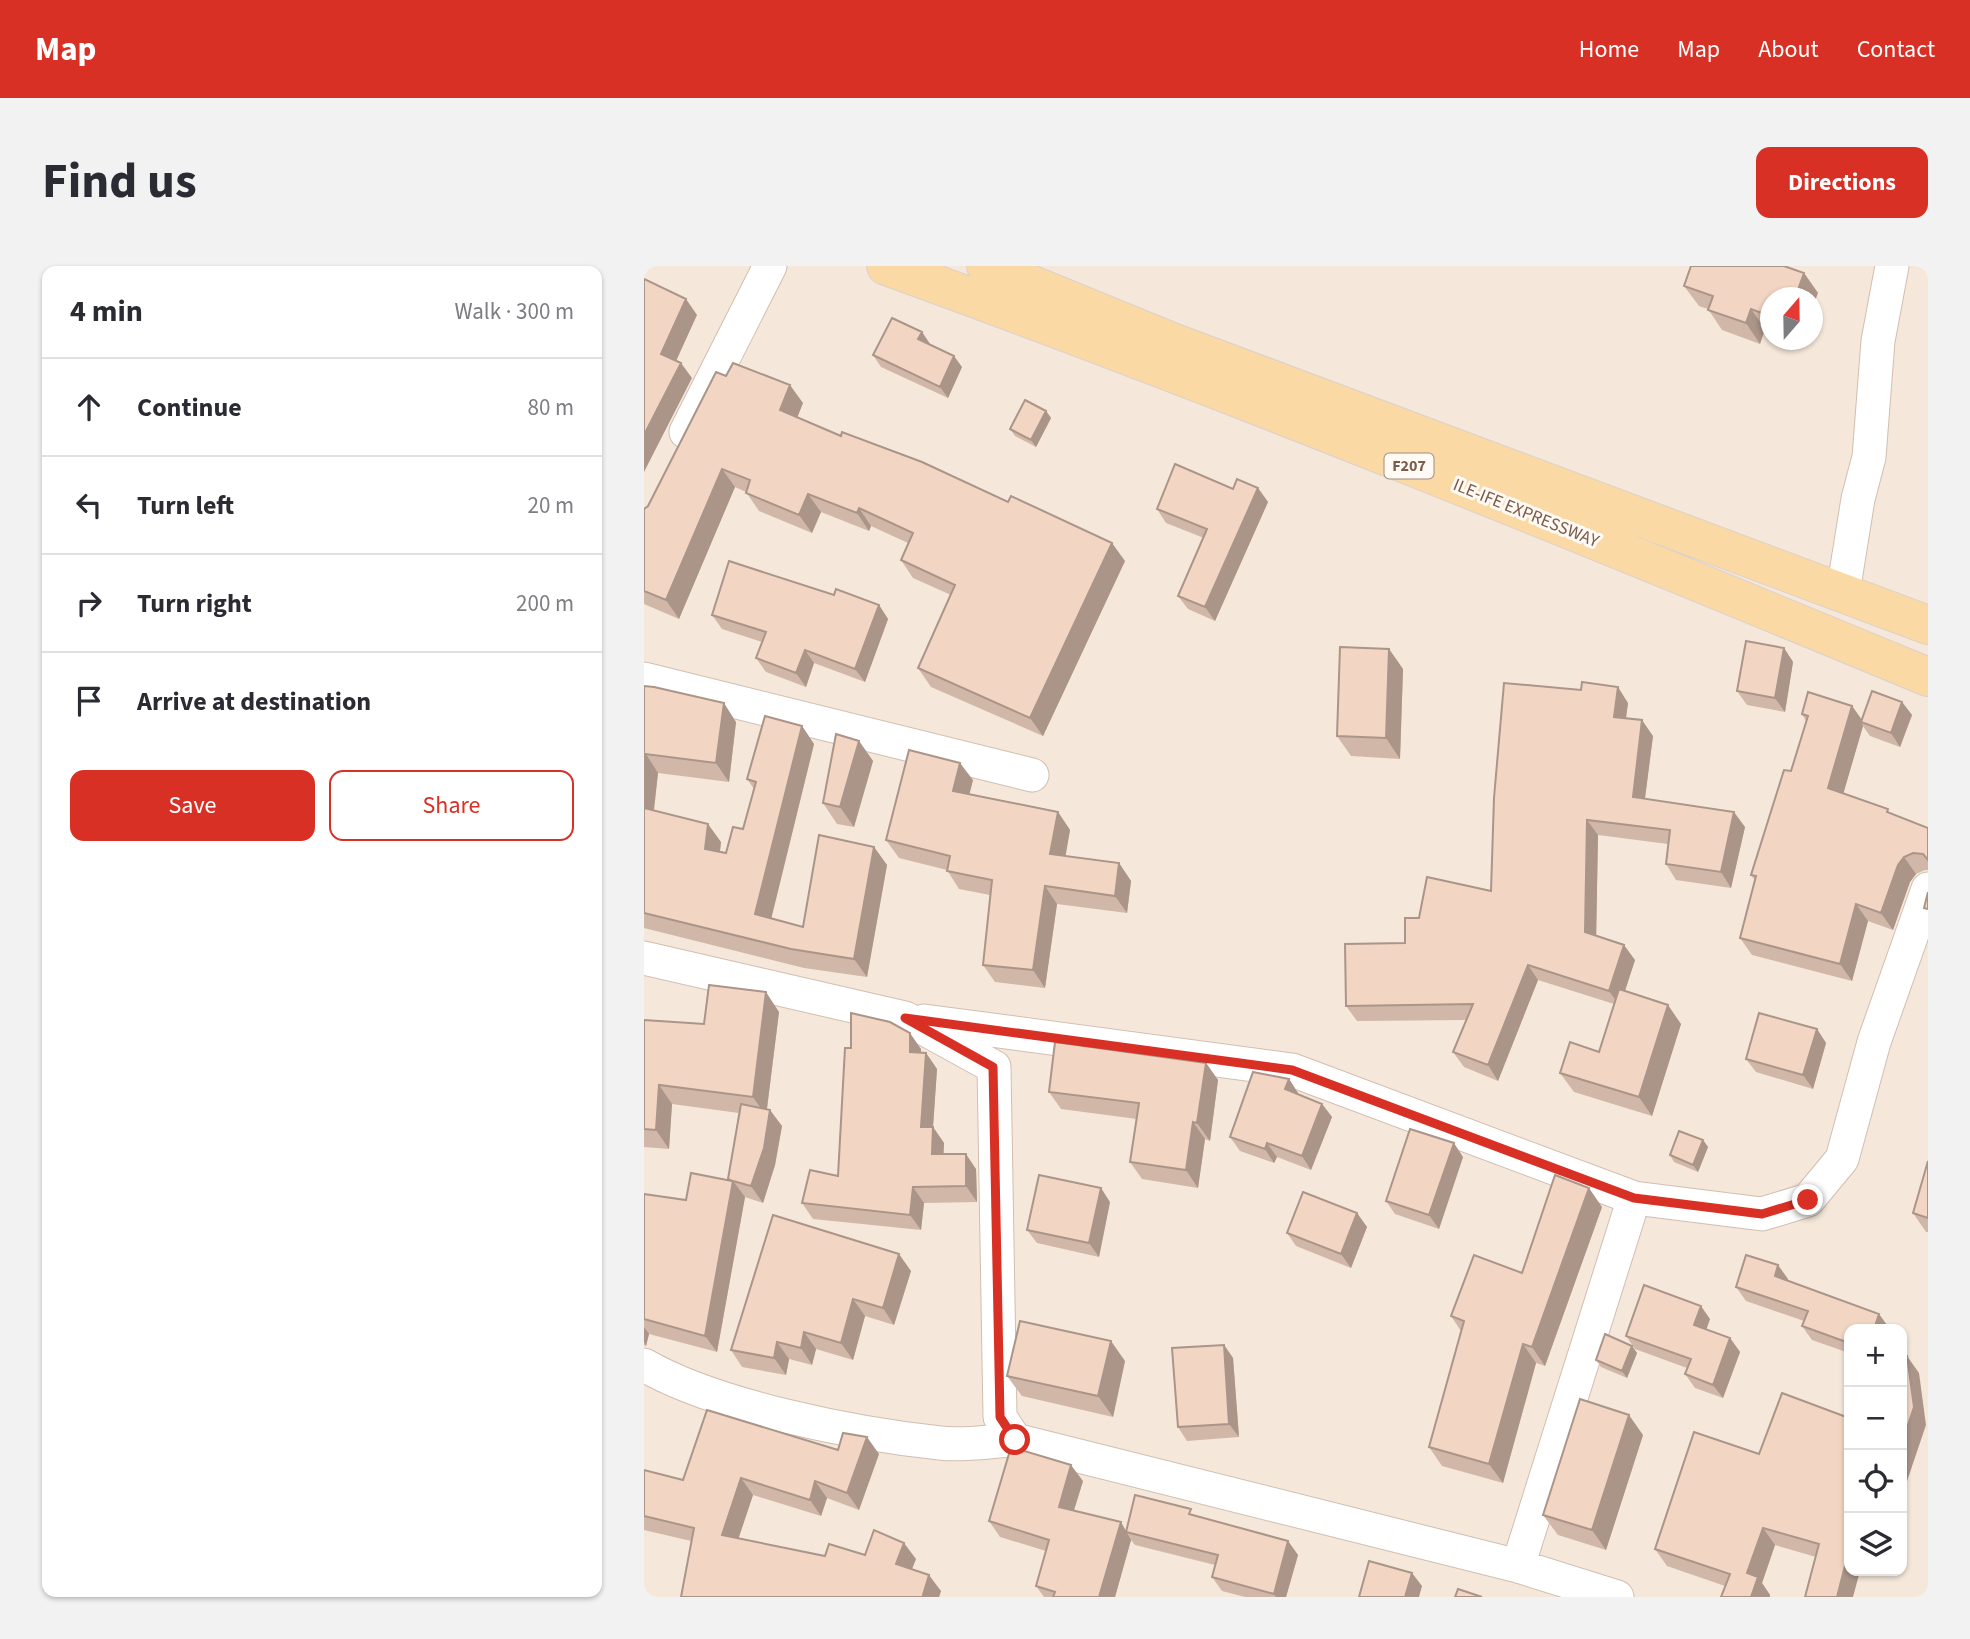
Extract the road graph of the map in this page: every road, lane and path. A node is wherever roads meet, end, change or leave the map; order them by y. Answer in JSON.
{"nodes":[{"id":1,"x":770,"y":266,"type":"edge"},
{"id":2,"x":886,"y":266,"type":"edge"},
{"id":3,"x":986,"y":266,"type":"edge"},
{"id":4,"x":1892,"y":266,"type":"edge"},
{"id":5,"x":674,"y":455,"type":"edge"},
{"id":6,"x":1843,"y":593,"type":"junction"},
{"id":7,"x":1928,"y":625,"type":"edge"},
{"id":8,"x":1928,"y":677,"type":"edge"},
{"id":9,"x":644,"y":680,"type":"edge"},
{"id":10,"x":1032,"y":775,"type":"dead end"},
{"id":11,"x":1928,"y":889,"type":"edge"},
{"id":12,"x":644,"y":958,"type":"edge"},
{"id":13,"x":905,"y":1018,"type":"junction"},
{"id":14,"x":1634,"y":1198,"type":"junction"},
{"id":15,"x":644,"y":1365,"type":"edge"},
{"id":16,"x":1015,"y":1440,"type":"junction"},
{"id":17,"x":1518,"y":1566,"type":"junction"},
{"id":18,"x":1617,"y":1597,"type":"edge"}],
"edges":[{"from":1,"to":5,"type":"street"},
{"from":2,"to":8,"type":"main road","name":"ILE-IFE EXPRESSWAY","number":"F207"},
{"from":3,"to":6,"type":"main road","name":"ILE-IFE EXPRESSWAY","number":"F207"},
{"from":4,"to":6,"type":"street"},
{"from":6,"to":7,"type":"main road","name":"ILE-IFE EXPRESSWAY","number":"F207"},
{"from":9,"to":10,"type":"street"},
{"from":11,"to":14,"type":"street"},
{"from":12,"to":13,"type":"street"},
{"from":13,"to":14,"type":"street"},
{"from":13,"to":16,"type":"street"},
{"from":14,"to":17,"type":"street"},
{"from":15,"to":16,"type":"street"},
{"from":16,"to":17,"type":"street"},
{"from":17,"to":18,"type":"street"}]}
